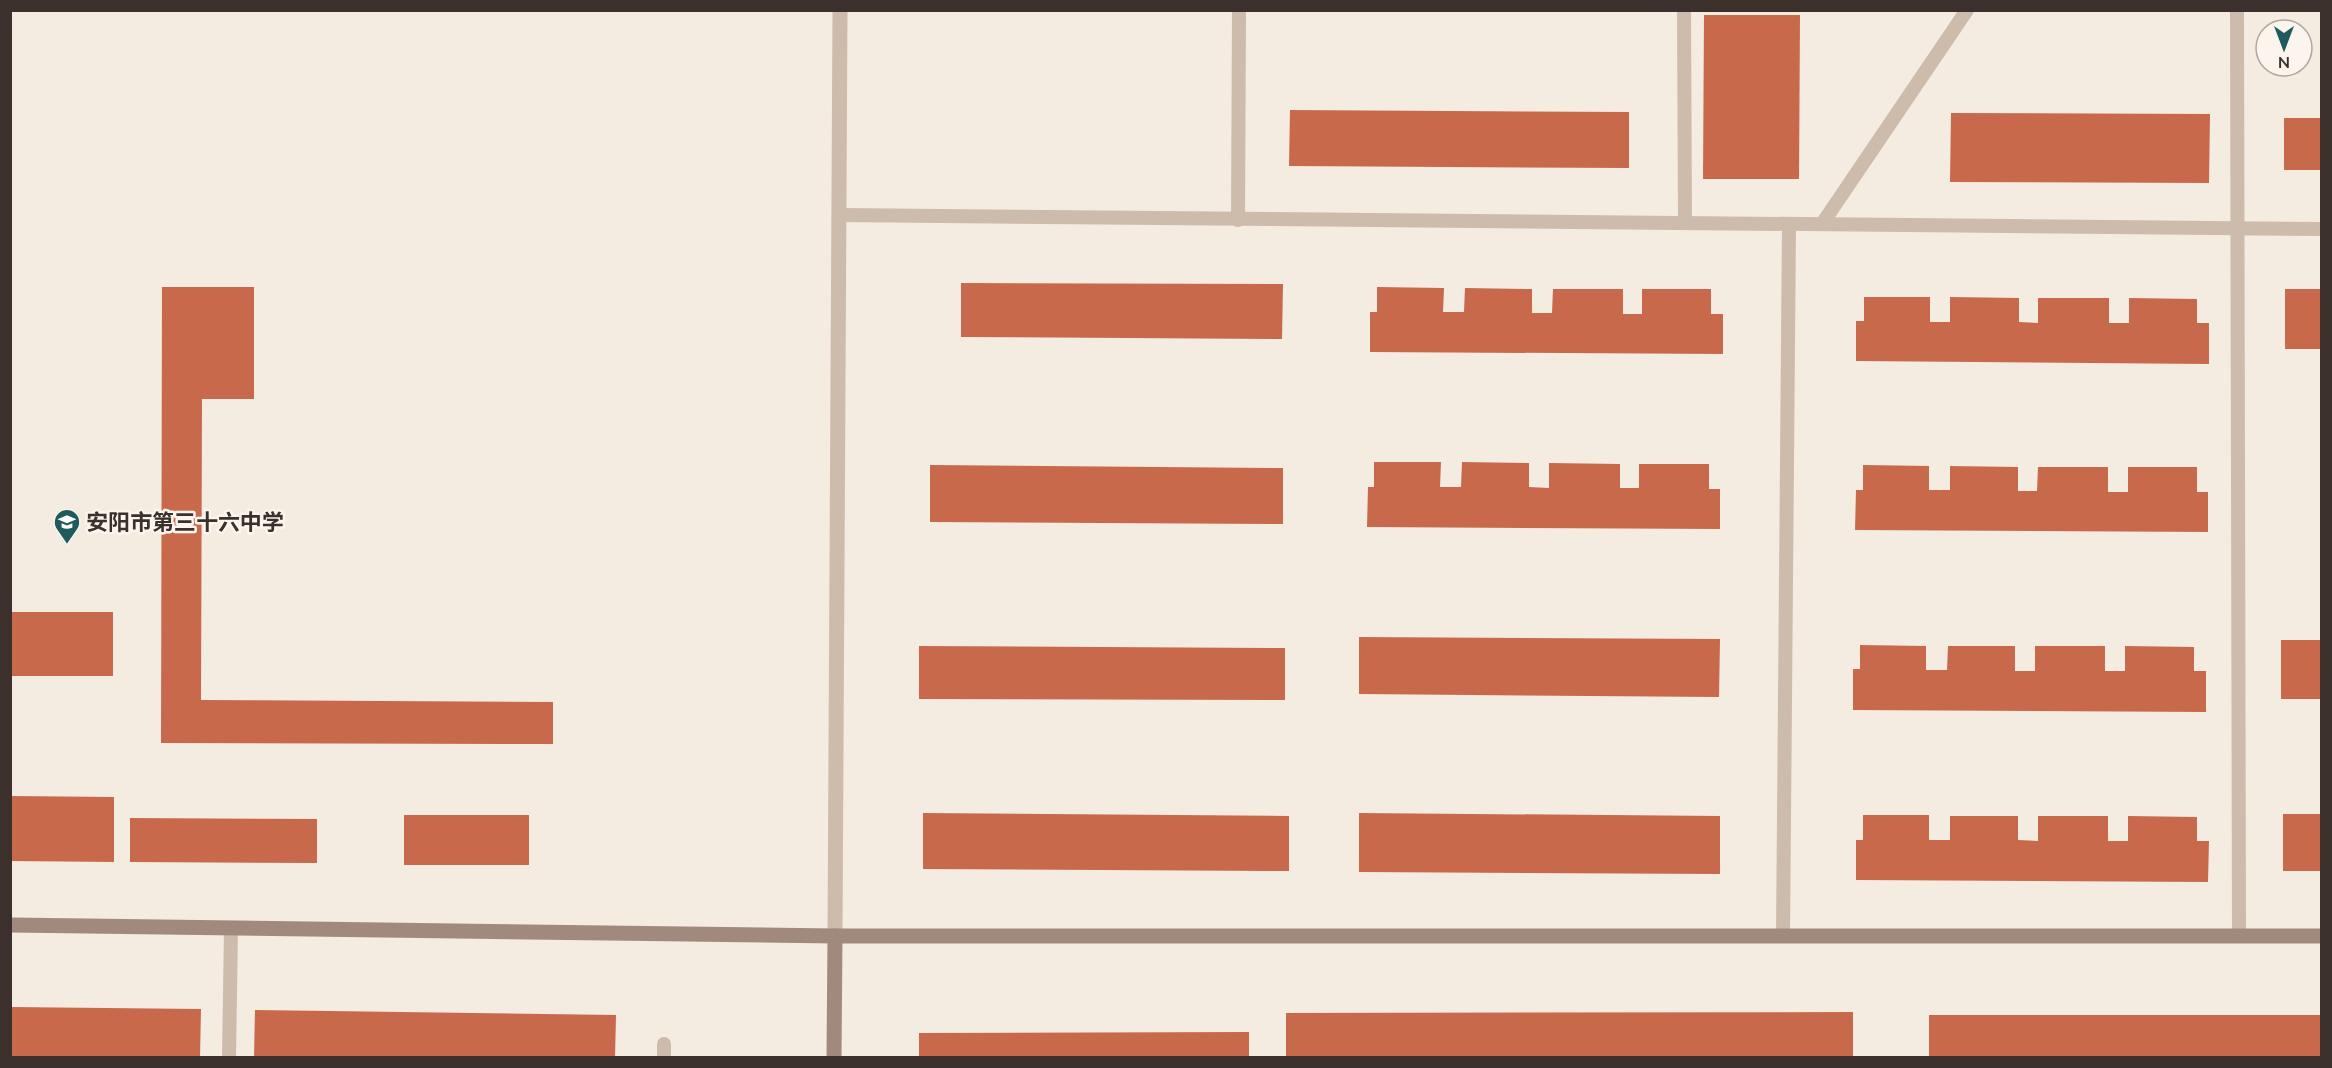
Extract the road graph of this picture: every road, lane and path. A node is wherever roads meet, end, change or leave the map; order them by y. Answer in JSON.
{"nodes":[{"id":1,"x":840,"y":10,"type":"edge"},
{"id":2,"x":1239,"y":10,"type":"edge"},
{"id":3,"x":1684,"y":10,"type":"edge"},
{"id":4,"x":1967,"y":10,"type":"edge"},
{"id":5,"x":2237,"y":10,"type":"edge"},
{"id":6,"x":839,"y":215,"type":"junction"},
{"id":7,"x":1238,"y":220,"type":"junction"},
{"id":8,"x":1685,"y":223,"type":"junction"},
{"id":9,"x":1789,"y":224,"type":"junction"},
{"id":10,"x":1821,"y":224,"type":"junction"},
{"id":11,"x":2237,"y":228,"type":"junction"},
{"id":12,"x":2322,"y":229,"type":"edge"},
{"id":13,"x":10,"y":925,"type":"edge"},
{"id":14,"x":231,"y":928,"type":"junction"},
{"id":15,"x":835,"y":936,"type":"junction"},
{"id":16,"x":1783,"y":936,"type":"junction"},
{"id":17,"x":2239,"y":936,"type":"junction"},
{"id":18,"x":2322,"y":936,"type":"edge"},
{"id":19,"x":229,"y":1058,"type":"edge"},
{"id":20,"x":834,"y":1058,"type":"edge"}],
"edges":[{"from":1,"to":6,"type":"street"},
{"from":2,"to":7,"type":"lane"},
{"from":3,"to":8,"type":"lane"},
{"from":4,"to":10,"type":"lane"},
{"from":5,"to":11,"type":"lane"},
{"from":6,"to":7,"type":"lane"},
{"from":6,"to":15,"type":"street"},
{"from":7,"to":8,"type":"lane"},
{"from":8,"to":9,"type":"lane"},
{"from":9,"to":10,"type":"lane"},
{"from":9,"to":16,"type":"lane"},
{"from":10,"to":11,"type":"lane"},
{"from":11,"to":12,"type":"lane"},
{"from":11,"to":17,"type":"lane"},
{"from":13,"to":14,"type":"street"},
{"from":14,"to":15,"type":"street"},
{"from":14,"to":19,"type":"lane"},
{"from":15,"to":16,"type":"street"},
{"from":15,"to":20,"type":"street"},
{"from":16,"to":17,"type":"street"},
{"from":17,"to":18,"type":"street"}]}
